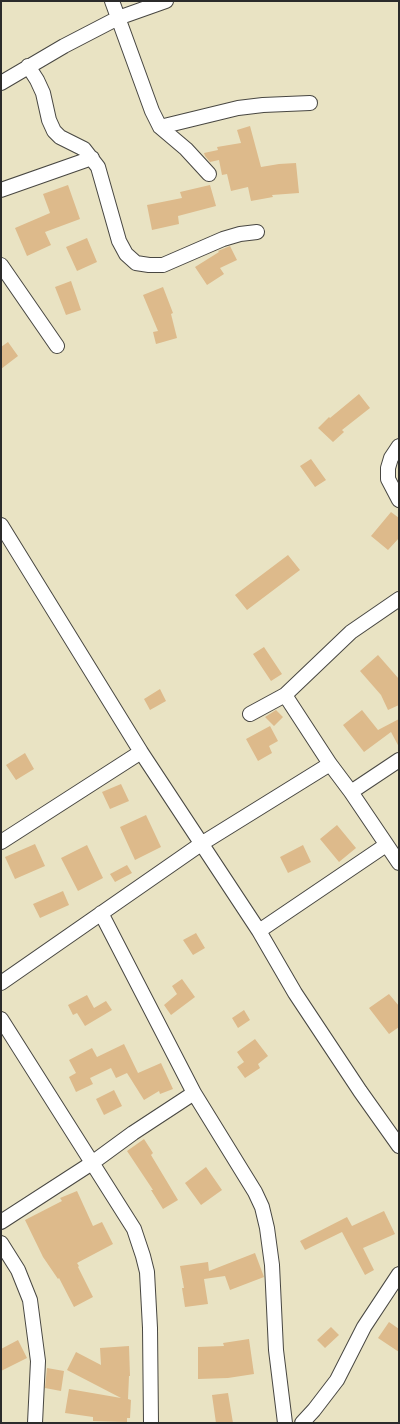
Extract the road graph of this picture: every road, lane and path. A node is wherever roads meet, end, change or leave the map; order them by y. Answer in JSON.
{"nodes":[{"id":1,"x":112,"y":1,"type":"edge"},
{"id":2,"x":166,"y":1,"type":"edge"},
{"id":3,"x":118,"y":18,"type":"junction"},
{"id":4,"x":28,"y":66,"type":"junction"},
{"id":5,"x":1,"y":83,"type":"edge"},
{"id":6,"x":310,"y":103,"type":"dead end"},
{"id":7,"x":160,"y":127,"type":"junction"},
{"id":8,"x":92,"y":158,"type":"junction"},
{"id":9,"x":209,"y":174,"type":"dead end"},
{"id":10,"x":1,"y":190,"type":"edge"},
{"id":11,"x":257,"y":232,"type":"dead end"},
{"id":12,"x":1,"y":265,"type":"edge"},
{"id":13,"x":56,"y":346,"type":"dead end"},
{"id":14,"x":399,"y":446,"type":"edge"},
{"id":15,"x":399,"y":500,"type":"edge"},
{"id":16,"x":4,"y":534,"type":"edge"},
{"id":17,"x":399,"y":599,"type":"edge"},
{"id":18,"x":285,"y":696,"type":"junction"},
{"id":19,"x":250,"y":714,"type":"dead end"},
{"id":20,"x":141,"y":752,"type":"junction"},
{"id":21,"x":399,"y":760,"type":"edge"},
{"id":22,"x":330,"y":764,"type":"junction"},
{"id":23,"x":351,"y":792,"type":"junction"},
{"id":24,"x":1,"y":842,"type":"edge"},
{"id":25,"x":201,"y":844,"type":"junction"},
{"id":26,"x":386,"y":845,"type":"junction"},
{"id":27,"x":399,"y":863,"type":"edge"},
{"id":28,"x":101,"y":913,"type":"junction"},
{"id":29,"x":259,"y":931,"type":"junction"},
{"id":30,"x":1,"y":983,"type":"edge"},
{"id":31,"x":1,"y":1019,"type":"edge"},
{"id":32,"x":194,"y":1093,"type":"junction"},
{"id":33,"x":399,"y":1146,"type":"edge"},
{"id":34,"x":92,"y":1163,"type":"junction"},
{"id":35,"x":1,"y":1222,"type":"edge"},
{"id":36,"x":1,"y":1243,"type":"edge"},
{"id":37,"x":399,"y":1274,"type":"edge"},
{"id":38,"x":35,"y":1423,"type":"edge"},
{"id":39,"x":151,"y":1423,"type":"edge"},
{"id":40,"x":285,"y":1423,"type":"edge"},
{"id":41,"x":302,"y":1423,"type":"edge"}],
"edges":[{"from":1,"to":3,"type":"street"},
{"from":2,"to":3,"type":"street"},
{"from":3,"to":4,"type":"street"},
{"from":3,"to":7,"type":"street"},
{"from":4,"to":5,"type":"street"},
{"from":4,"to":8,"type":"street"},
{"from":6,"to":7,"type":"street"},
{"from":7,"to":9,"type":"street"},
{"from":8,"to":10,"type":"street"},
{"from":8,"to":11,"type":"street"},
{"from":12,"to":13,"type":"street"},
{"from":14,"to":15,"type":"street"},
{"from":16,"to":20,"type":"street"},
{"from":17,"to":18,"type":"street"},
{"from":18,"to":19,"type":"street"},
{"from":18,"to":22,"type":"street"},
{"from":20,"to":24,"type":"street"},
{"from":20,"to":25,"type":"street"},
{"from":21,"to":23,"type":"street"},
{"from":22,"to":23,"type":"street"},
{"from":22,"to":25,"type":"street"},
{"from":23,"to":26,"type":"street"},
{"from":25,"to":28,"type":"street"},
{"from":25,"to":29,"type":"street"},
{"from":26,"to":27,"type":"street"},
{"from":26,"to":29,"type":"street"},
{"from":28,"to":30,"type":"street"},
{"from":28,"to":32,"type":"street"},
{"from":29,"to":33,"type":"street"},
{"from":31,"to":34,"type":"street"},
{"from":32,"to":34,"type":"street"},
{"from":32,"to":40,"type":"street"},
{"from":34,"to":35,"type":"street"},
{"from":34,"to":39,"type":"street"},
{"from":36,"to":38,"type":"street"},
{"from":37,"to":41,"type":"street"}]}
